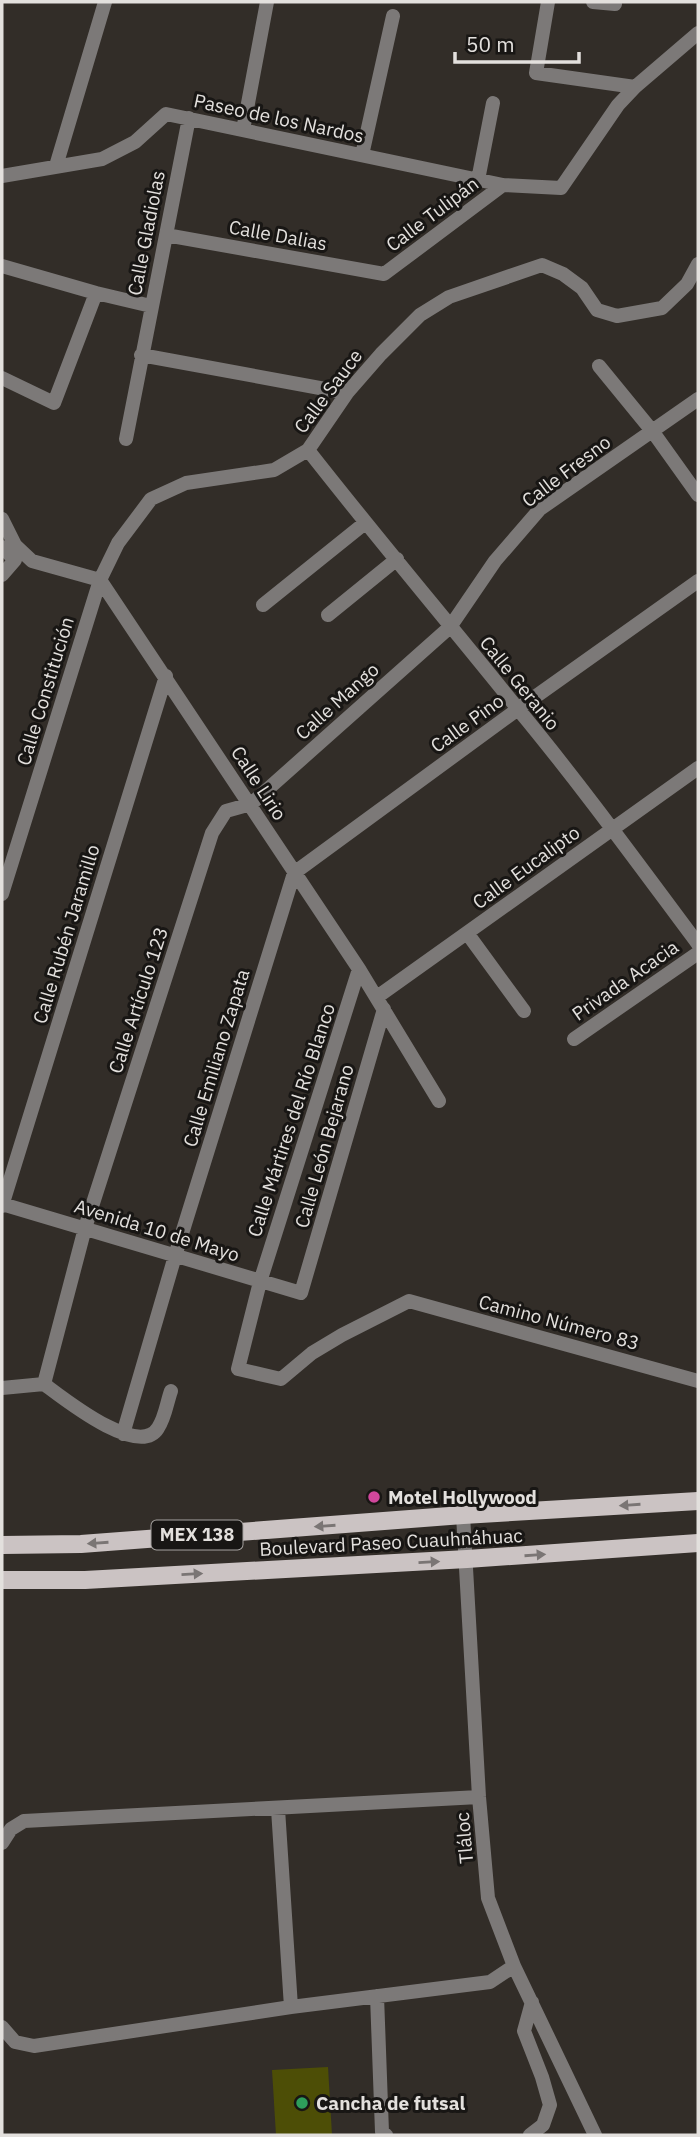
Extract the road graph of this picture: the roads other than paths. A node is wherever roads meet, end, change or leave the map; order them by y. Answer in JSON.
{"nodes":[{"id":1,"x":105,"y":2,"type":"edge"},
{"id":2,"x":267,"y":2,"type":"edge"},
{"id":3,"x":548,"y":2,"type":"edge"},
{"id":4,"x":593,"y":2,"type":"edge"},
{"id":5,"x":615,"y":4,"type":"dead end"},
{"id":6,"x":393,"y":16,"type":"dead end"},
{"id":7,"x":698,"y":33,"type":"edge"},
{"id":8,"x":635,"y":87,"type":"junction"},
{"id":9,"x":494,"y":103,"type":"dead end"},
{"id":10,"x":189,"y":118,"type":"junction"},
{"id":11,"x":243,"y":130,"type":"junction"},
{"id":12,"x":362,"y":155,"type":"junction"},
{"id":13,"x":56,"y":166,"type":"junction"},
{"id":14,"x":2,"y":176,"type":"edge"},
{"id":15,"x":478,"y":180,"type":"junction"},
{"id":16,"x":503,"y":185,"type":"junction"},
{"id":17,"x":166,"y":235,"type":"junction"},
{"id":18,"x":698,"y":264,"type":"edge"},
{"id":19,"x":2,"y":266,"type":"edge"},
{"id":20,"x":384,"y":274,"type":"joint"},
{"id":21,"x":96,"y":293,"type":"junction"},
{"id":22,"x":151,"y":306,"type":"junction"},
{"id":23,"x":141,"y":355,"type":"junction"},
{"id":24,"x":599,"y":366,"type":"dead end"},
{"id":25,"x":2,"y":378,"type":"edge"},
{"id":26,"x":347,"y":393,"type":"junction"},
{"id":27,"x":698,"y":399,"type":"edge"},
{"id":28,"x":653,"y":432,"type":"junction"},
{"id":29,"x":126,"y":439,"type":"dead end"},
{"id":30,"x":308,"y":450,"type":"junction"},
{"id":31,"x":698,"y":495,"type":"edge"},
{"id":32,"x":2,"y":519,"type":"edge"},
{"id":33,"x":365,"y":523,"type":"junction"},
{"id":34,"x":2,"y":547,"type":"edge"},
{"id":35,"x":397,"y":559,"type":"junction"},
{"id":36,"x":2,"y":575,"type":"edge"},
{"id":37,"x":100,"y":580,"type":"junction"},
{"id":38,"x":698,"y":581,"type":"edge"},
{"id":39,"x":263,"y":605,"type":"dead end"},
{"id":40,"x":328,"y":615,"type":"dead end"},
{"id":41,"x":450,"y":627,"type":"junction"},
{"id":42,"x":166,"y":677,"type":"junction"},
{"id":43,"x":518,"y":709,"type":"junction"},
{"id":44,"x":698,"y":768,"type":"edge"},
{"id":45,"x":251,"y":804,"type":"junction"},
{"id":46,"x":613,"y":828,"type":"junction"},
{"id":47,"x":294,"y":873,"type":"junction"},
{"id":48,"x":2,"y":894,"type":"edge"},
{"id":49,"x":467,"y":933,"type":"junction"},
{"id":50,"x":698,"y":944,"type":"edge"},
{"id":51,"x":698,"y":953,"type":"edge"},
{"id":52,"x":359,"y":969,"type":"junction"},
{"id":53,"x":380,"y":1003,"type":"junction"},
{"id":54,"x":524,"y":1012,"type":"dead end"},
{"id":55,"x":574,"y":1039,"type":"dead end"},
{"id":56,"x":439,"y":1101,"type":"dead end"},
{"id":57,"x":2,"y":1205,"type":"edge"},
{"id":58,"x":85,"y":1228,"type":"junction"},
{"id":59,"x":175,"y":1256,"type":"junction"},
{"id":60,"x":260,"y":1282,"type":"junction"},
{"id":61,"x":301,"y":1293,"type":"joint"},
{"id":62,"x":409,"y":1301,"type":"joint"},
{"id":63,"x":698,"y":1381,"type":"edge"},
{"id":64,"x":44,"y":1384,"type":"junction"},
{"id":65,"x":2,"y":1388,"type":"edge"},
{"id":66,"x":171,"y":1391,"type":"dead end"},
{"id":67,"x":123,"y":1434,"type":"junction"},
{"id":68,"x":698,"y":1500,"type":"edge"},
{"id":69,"x":463,"y":1515,"type":"junction"},
{"id":70,"x":698,"y":1543,"type":"edge"},
{"id":71,"x":2,"y":1545,"type":"edge"},
{"id":72,"x":467,"y":1559,"type":"junction"},
{"id":73,"x":2,"y":1580,"type":"edge"},
{"id":74,"x":479,"y":1797,"type":"junction"},
{"id":75,"x":278,"y":1808,"type":"junction"},
{"id":76,"x":2,"y":1843,"type":"edge"},
{"id":77,"x":514,"y":1966,"type":"junction"},
{"id":78,"x":377,"y":1996,"type":"junction"},
{"id":79,"x":532,"y":2002,"type":"junction"},
{"id":80,"x":291,"y":2007,"type":"junction"},
{"id":81,"x":2,"y":2027,"type":"edge"},
{"id":82,"x":386,"y":2135,"type":"edge"},
{"id":83,"x":530,"y":2135,"type":"edge"},
{"id":84,"x":595,"y":2135,"type":"edge"}],
"edges":[{"from":1,"to":13,"type":"street"},
{"from":2,"to":11,"type":"street"},
{"from":3,"to":8,"type":"street"},
{"from":4,"to":5,"type":"street"},
{"from":6,"to":12,"type":"street"},
{"from":7,"to":8,"type":"street"},
{"from":8,"to":16,"type":"street","name":"Paseo de los Nardos"},
{"from":9,"to":15,"type":"street"},
{"from":10,"to":11,"type":"street","name":"Paseo de los Nardos"},
{"from":10,"to":13,"type":"street","name":"Paseo de los Nardos"},
{"from":10,"to":17,"type":"street","name":"Calle Gladiolas"},
{"from":11,"to":12,"type":"street","name":"Paseo de los Nardos"},
{"from":12,"to":15,"type":"street","name":"Paseo de los Nardos"},
{"from":13,"to":14,"type":"street","name":"Paseo de los Nardos"},
{"from":15,"to":16,"type":"street","name":"Paseo de los Nardos"},
{"from":16,"to":20,"type":"street","name":"Calle Tulipán"},
{"from":17,"to":20,"type":"street","name":"Calle Dalias"},
{"from":17,"to":22,"type":"street","name":"Calle Gladiolas"},
{"from":18,"to":26,"type":"street","name":"Calle Sauce"},
{"from":19,"to":21,"type":"street"},
{"from":21,"to":22,"type":"street"},
{"from":21,"to":25,"type":"street"},
{"from":22,"to":23,"type":"street","name":"Calle Gladiolas"},
{"from":23,"to":26,"type":"street"},
{"from":23,"to":29,"type":"street","name":"Calle Gladiolas"},
{"from":24,"to":28,"type":"street"},
{"from":26,"to":30,"type":"street","name":"Calle Sauce"},
{"from":27,"to":28,"type":"street","name":"Calle Fresno"},
{"from":28,"to":31,"type":"street"},
{"from":28,"to":41,"type":"street","name":"Calle Fresno"},
{"from":30,"to":33,"type":"street","name":"Calle Geranio"},
{"from":30,"to":37,"type":"street","name":"Calle Sauce"},
{"from":32,"to":37,"type":"street"},
{"from":33,"to":35,"type":"street","name":"Calle Geranio"},
{"from":33,"to":39,"type":"street"},
{"from":34,"to":36,"type":"street"},
{"from":35,"to":40,"type":"street"},
{"from":35,"to":41,"type":"street","name":"Calle Geranio"},
{"from":37,"to":42,"type":"street","name":"Calle Lirio"},
{"from":37,"to":48,"type":"street","name":"Calle Constitución"},
{"from":38,"to":43,"type":"street","name":"Calle Pino"},
{"from":41,"to":43,"type":"street","name":"Calle Geranio"},
{"from":41,"to":45,"type":"street","name":"Calle Mango"},
{"from":42,"to":45,"type":"street","name":"Calle Lirio"},
{"from":42,"to":57,"type":"street","name":"Calle Rubén Jaramillo"},
{"from":43,"to":46,"type":"street","name":"Calle Geranio"},
{"from":43,"to":47,"type":"street","name":"Calle Pino"},
{"from":44,"to":46,"type":"street","name":"Calle Eucalipto"},
{"from":45,"to":47,"type":"street","name":"Calle Lirio"},
{"from":45,"to":58,"type":"street","name":"Calle Artículo 123"},
{"from":46,"to":49,"type":"street","name":"Calle Eucalipto"},
{"from":46,"to":50,"type":"street","name":"Calle Geranio"},
{"from":47,"to":52,"type":"street","name":"Calle Lirio"},
{"from":47,"to":59,"type":"street","name":"Calle Emiliano Zapata"},
{"from":49,"to":53,"type":"street","name":"Calle Eucalipto"},
{"from":49,"to":54,"type":"street"},
{"from":51,"to":55,"type":"street","name":"Privada Acacia"},
{"from":52,"to":53,"type":"street","name":"Calle Lirio"},
{"from":52,"to":60,"type":"street","name":"Calle Mártires del Río Blanco"},
{"from":53,"to":56,"type":"street","name":"Calle Lirio"},
{"from":53,"to":61,"type":"street","name":"Calle León Bejarano"},
{"from":57,"to":58,"type":"street","name":"Avenida 10 de Mayo"},
{"from":58,"to":59,"type":"street","name":"Avenida 10 de Mayo"},
{"from":58,"to":64,"type":"street","name":"Calle Artículo 123"},
{"from":59,"to":60,"type":"street","name":"Avenida 10 de Mayo"},
{"from":59,"to":67,"type":"street","name":"Calle Emiliano Zapata"},
{"from":60,"to":61,"type":"street","name":"Avenida 10 de Mayo"},
{"from":60,"to":62,"type":"street","name":"Calle Mártires del Río Blanco"},
{"from":62,"to":63,"type":"street","name":"Camino Número 83"},
{"from":64,"to":65,"type":"street"},
{"from":64,"to":67,"type":"street"},
{"from":66,"to":67,"type":"street"},
{"from":68,"to":69,"type":"main road","name":"Boulevard Paseo Cuauhnáhuac","number":"MEX 138","one_way":true},
{"from":69,"to":71,"type":"main road","name":"Boulevard Paseo Cuauhnáhuac","number":"MEX 138","one_way":true},
{"from":69,"to":72,"type":"street","name":"Tláloc"},
{"from":72,"to":70,"type":"main road","name":"Boulevard Paseo Cuauhnáhuac","number":"MEX 138","one_way":true},
{"from":73,"to":72,"type":"main road","name":"Boulevard Paseo Cuauhnáhuac","number":"MEX 138","one_way":true},
{"from":72,"to":74,"type":"street","name":"Tláloc"},
{"from":74,"to":75,"type":"street"},
{"from":74,"to":77,"type":"street","name":"Tláloc"},
{"from":75,"to":76,"type":"street"},
{"from":75,"to":80,"type":"street"},
{"from":77,"to":78,"type":"street"},
{"from":77,"to":79,"type":"street","name":"Tláloc"},
{"from":78,"to":80,"type":"street"},
{"from":78,"to":82,"type":"street"},
{"from":79,"to":83,"type":"street"},
{"from":79,"to":84,"type":"street","name":"Tláloc"},
{"from":80,"to":81,"type":"street"}]}
